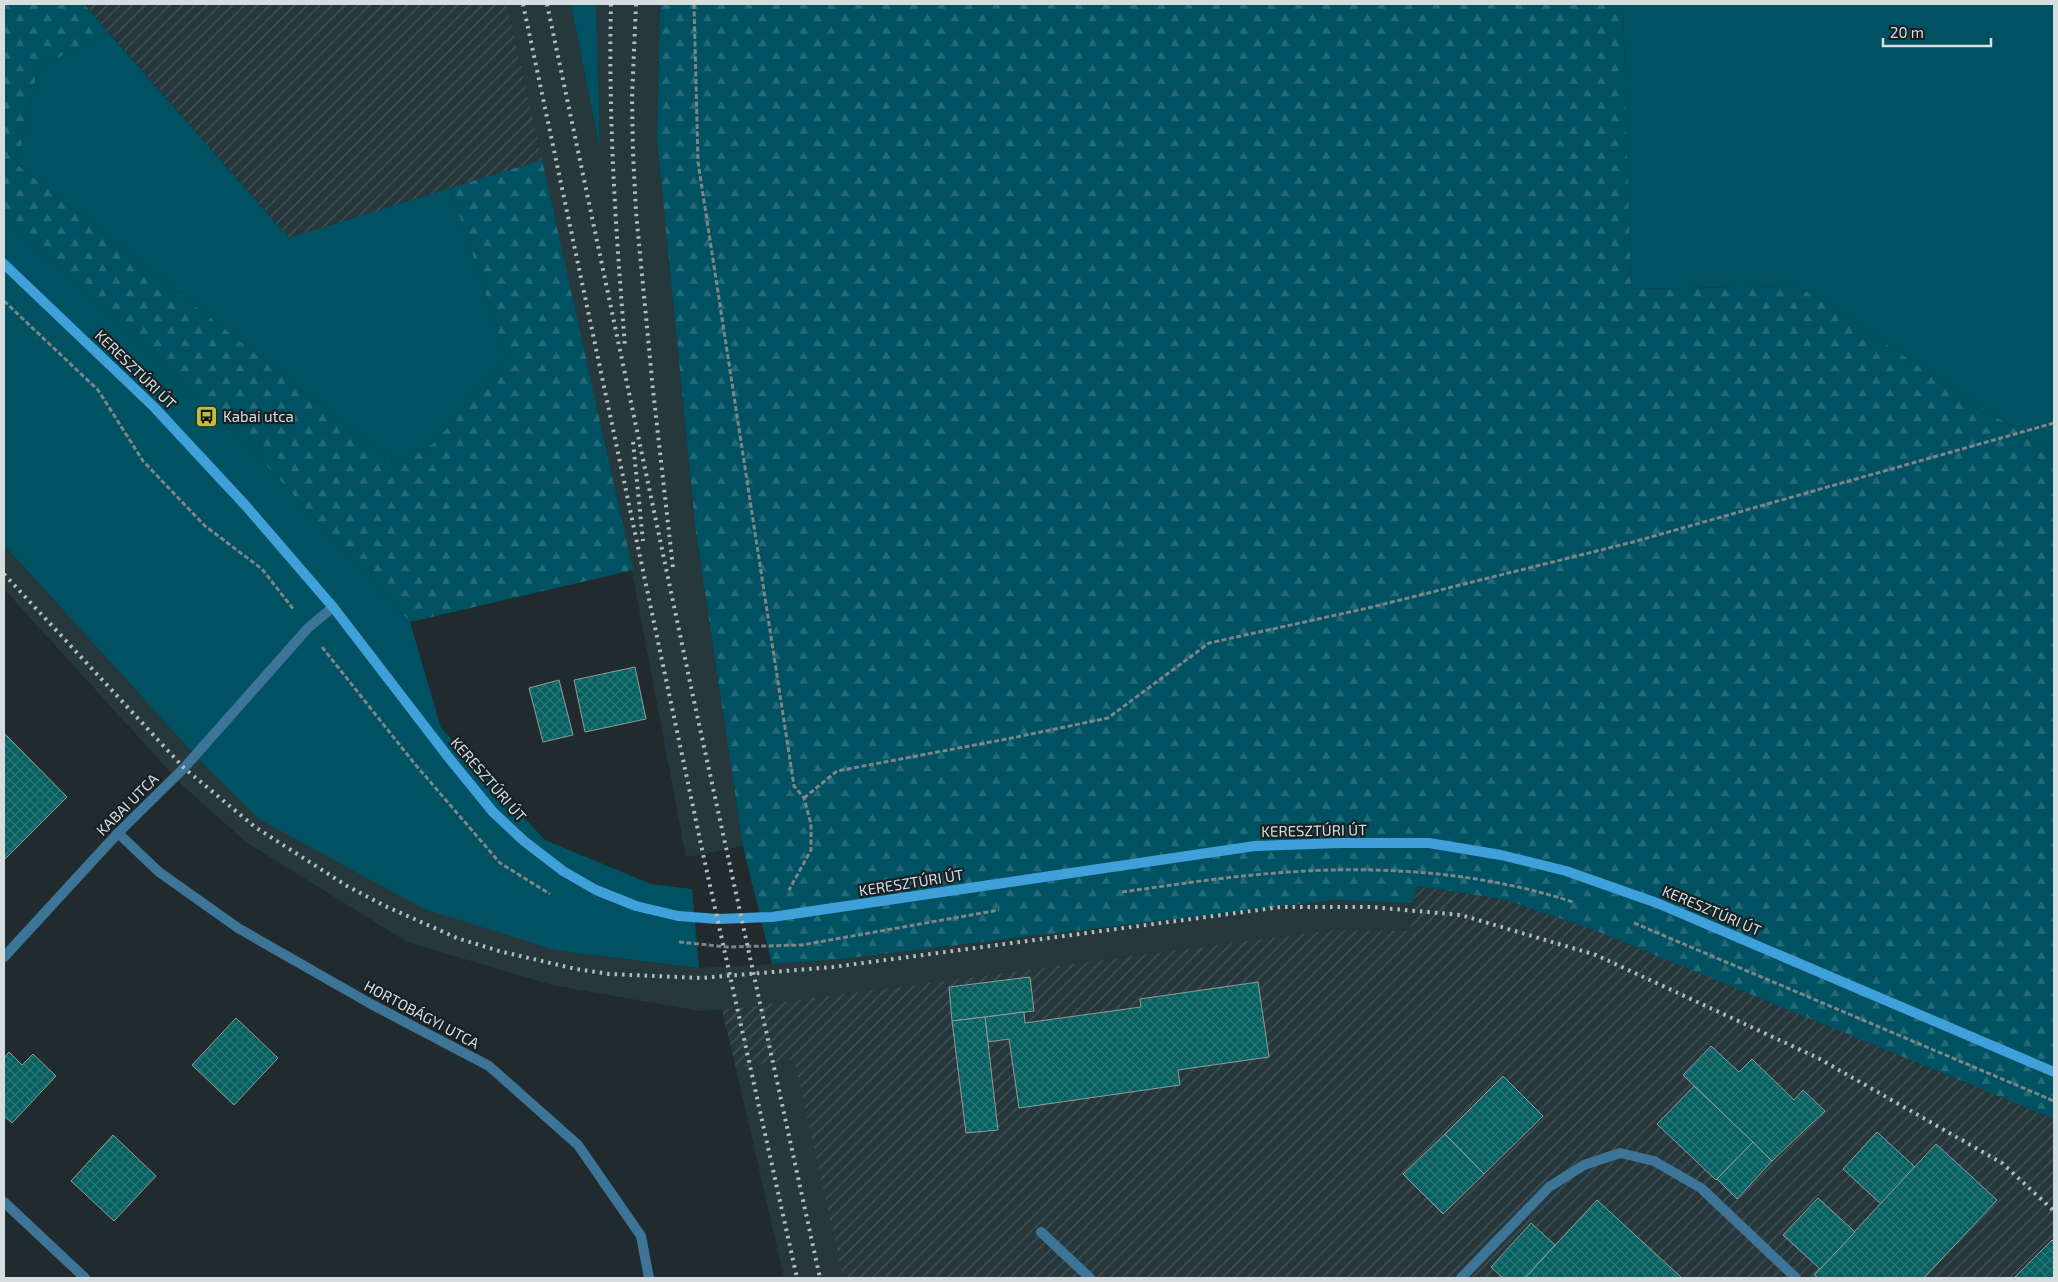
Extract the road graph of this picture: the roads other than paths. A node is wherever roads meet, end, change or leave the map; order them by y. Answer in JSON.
{"nodes":[{"id":1,"x":4,"y":264,"type":"edge"},
{"id":2,"x":333,"y":607,"type":"junction"},
{"id":3,"x":118,"y":834,"type":"junction"},
{"id":4,"x":4,"y":957,"type":"edge"},
{"id":5,"x":2054,"y":1072,"type":"edge"},
{"id":6,"x":4,"y":1202,"type":"edge"},
{"id":7,"x":1041,"y":1232,"type":"dead end"},
{"id":8,"x":85,"y":1278,"type":"edge"},
{"id":9,"x":649,"y":1278,"type":"edge"},
{"id":10,"x":1090,"y":1278,"type":"edge"},
{"id":11,"x":1461,"y":1278,"type":"edge"},
{"id":12,"x":1796,"y":1278,"type":"edge"}],
"edges":[{"from":1,"to":2,"type":"main road","name":"KERESZTÚRI ÚT"},
{"from":2,"to":3,"type":"street","name":"KABAI UTCA"},
{"from":2,"to":5,"type":"main road","name":"KERESZTÚRI ÚT"},
{"from":3,"to":4,"type":"street","name":"KABAI UTCA"},
{"from":3,"to":9,"type":"street","name":"HORTOBÁGYI UTCA"},
{"from":6,"to":8,"type":"street"},
{"from":7,"to":10,"type":"street"},
{"from":11,"to":12,"type":"street"}]}
